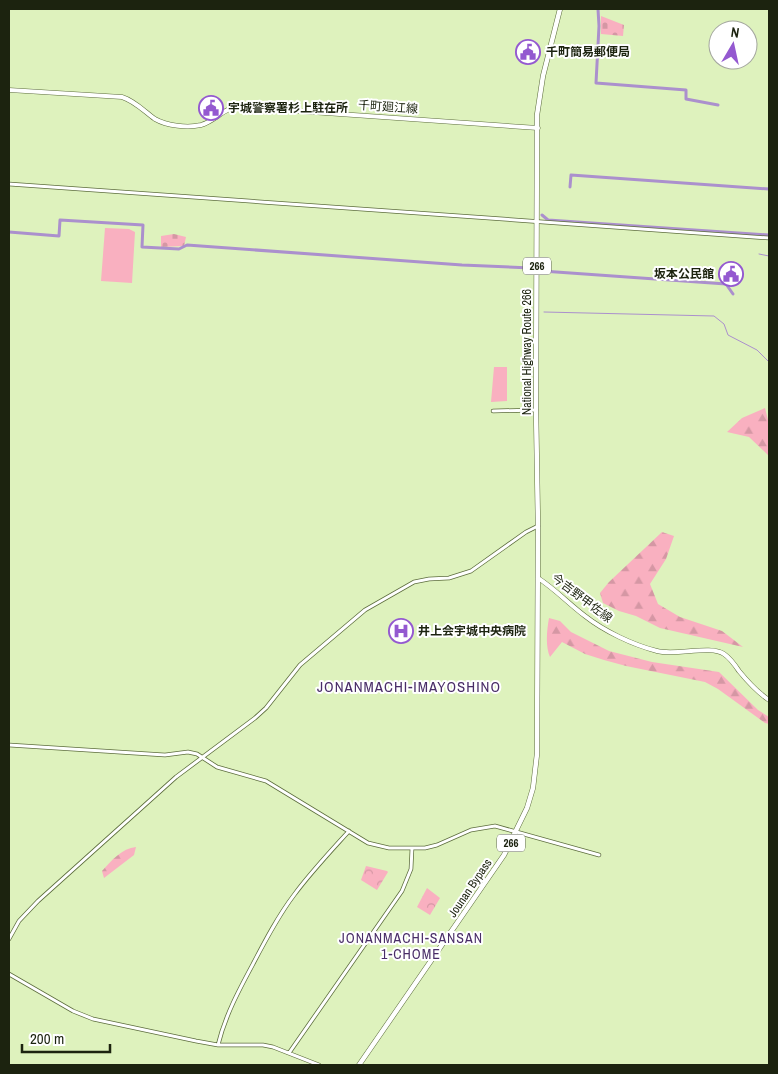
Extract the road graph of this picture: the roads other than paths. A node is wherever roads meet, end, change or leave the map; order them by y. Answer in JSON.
{"nodes":[{"id":1,"x":560,"y":9,"type":"edge"},
{"id":2,"x":9,"y":90,"type":"edge"},
{"id":3,"x":538,"y":128,"type":"junction"},
{"id":4,"x":9,"y":184,"type":"edge"},
{"id":5,"x":536,"y":222,"type":"junction"},
{"id":6,"x":769,"y":238,"type":"edge"},
{"id":7,"x":536,"y":410,"type":"junction"},
{"id":8,"x":493,"y":411,"type":"dead end"},
{"id":9,"x":538,"y":526,"type":"junction"},
{"id":10,"x":538,"y":578,"type":"junction"},
{"id":11,"x":769,"y":700,"type":"edge"},
{"id":12,"x":9,"y":745,"type":"edge"},
{"id":13,"x":201,"y":757,"type":"junction"},
{"id":14,"x":349,"y":831,"type":"junction"},
{"id":15,"x":517,"y":831,"type":"junction"},
{"id":16,"x":412,"y":848,"type":"junction"},
{"id":17,"x":598,"y":855,"type":"dead end"},
{"id":18,"x":9,"y":939,"type":"edge"},
{"id":19,"x":9,"y":974,"type":"edge"},
{"id":20,"x":218,"y":1045,"type":"junction"},
{"id":21,"x":289,"y":1053,"type":"junction"},
{"id":22,"x":319,"y":1065,"type":"edge"},
{"id":23,"x":359,"y":1065,"type":"edge"}],
"edges":[{"from":1,"to":3,"type":"highway","name":"National Highway Route 266","number":"266"},
{"from":2,"to":3,"type":"main road","name":"千町廻江線"},
{"from":3,"to":5,"type":"highway","name":"National Highway Route 266","number":"266"},
{"from":4,"to":5,"type":"street"},
{"from":5,"to":6,"type":"street"},
{"from":5,"to":7,"type":"highway","name":"National Highway Route 266","number":"266"},
{"from":7,"to":8,"type":"street"},
{"from":7,"to":9,"type":"highway","name":"National Highway Route 266","number":"266"},
{"from":9,"to":10,"type":"highway","name":"National Highway Route 266","number":"266"},
{"from":9,"to":13,"type":"street"},
{"from":10,"to":11,"type":"main road","name":"今吉野甲佐線"},
{"from":10,"to":15,"type":"highway","name":"Jounan Bypass","number":"266"},
{"from":12,"to":13,"type":"street"},
{"from":13,"to":14,"type":"street"},
{"from":13,"to":18,"type":"street"},
{"from":14,"to":16,"type":"street"},
{"from":14,"to":20,"type":"street"},
{"from":15,"to":16,"type":"street"},
{"from":15,"to":17,"type":"street"},
{"from":15,"to":23,"type":"highway","name":"Jounan Bypass","number":"266"},
{"from":16,"to":21,"type":"street"},
{"from":19,"to":20,"type":"street"},
{"from":20,"to":21,"type":"street"},
{"from":21,"to":22,"type":"street"}]}
